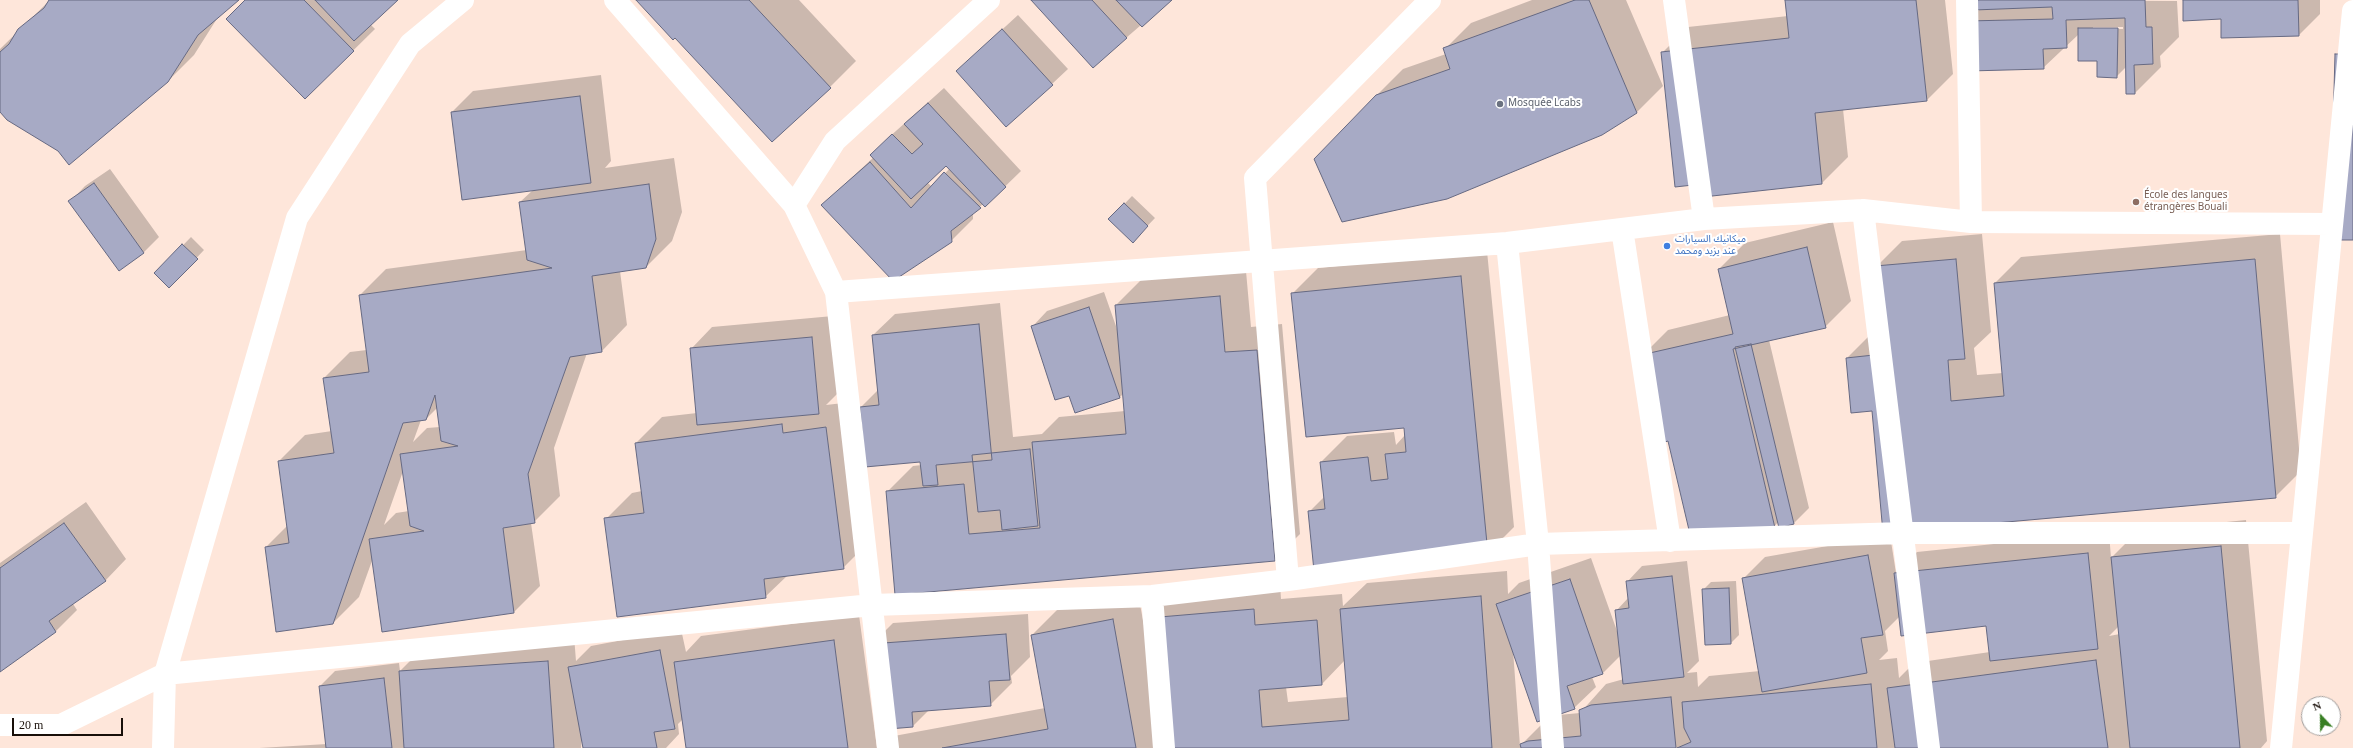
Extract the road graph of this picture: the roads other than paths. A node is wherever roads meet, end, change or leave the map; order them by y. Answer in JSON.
{"nodes":[{"id":1,"x":463,"y":0,"type":"edge"},
{"id":2,"x":615,"y":0,"type":"edge"},
{"id":3,"x":989,"y":0,"type":"edge"},
{"id":4,"x":1430,"y":0,"type":"edge"},
{"id":5,"x":1674,"y":0,"type":"edge"},
{"id":6,"x":1967,"y":0,"type":"edge"},
{"id":7,"x":2353,"y":11,"type":"edge"},
{"id":8,"x":794,"y":205,"type":"junction"},
{"id":9,"x":1863,"y":210,"type":"junction"},
{"id":10,"x":1704,"y":219,"type":"junction"},
{"id":11,"x":1971,"y":222,"type":"junction"},
{"id":12,"x":2332,"y":224,"type":"junction"},
{"id":13,"x":1622,"y":229,"type":"junction"},
{"id":14,"x":1507,"y":243,"type":"junction"},
{"id":15,"x":1263,"y":259,"type":"junction"},
{"id":16,"x":836,"y":292,"type":"junction"},
{"id":17,"x":2302,"y":533,"type":"junction"},
{"id":18,"x":1903,"y":534,"type":"junction"},
{"id":19,"x":1670,"y":541,"type":"junction"},
{"id":20,"x":1538,"y":544,"type":"junction"},
{"id":21,"x":1288,"y":580,"type":"junction"},
{"id":22,"x":1152,"y":596,"type":"junction"},
{"id":23,"x":872,"y":605,"type":"junction"},
{"id":24,"x":165,"y":674,"type":"junction"},
{"id":25,"x":0,"y":725,"type":"edge"},
{"id":26,"x":164,"y":748,"type":"edge"},
{"id":27,"x":888,"y":748,"type":"edge"},
{"id":28,"x":1164,"y":748,"type":"edge"},
{"id":29,"x":1552,"y":748,"type":"edge"},
{"id":30,"x":1930,"y":748,"type":"edge"},
{"id":31,"x":2281,"y":748,"type":"edge"}],
"edges":[{"from":1,"to":24,"type":"street"},
{"from":2,"to":8,"type":"street"},
{"from":3,"to":8,"type":"street"},
{"from":4,"to":15,"type":"street"},
{"from":5,"to":10,"type":"street"},
{"from":6,"to":11,"type":"street"},
{"from":7,"to":12,"type":"street"},
{"from":8,"to":16,"type":"street"},
{"from":9,"to":10,"type":"street"},
{"from":9,"to":11,"type":"street"},
{"from":9,"to":18,"type":"street"},
{"from":10,"to":13,"type":"street"},
{"from":11,"to":12,"type":"street"},
{"from":12,"to":17,"type":"street"},
{"from":13,"to":14,"type":"street"},
{"from":13,"to":19,"type":"street"},
{"from":14,"to":15,"type":"street"},
{"from":14,"to":20,"type":"street"},
{"from":15,"to":16,"type":"street"},
{"from":15,"to":21,"type":"street"},
{"from":16,"to":23,"type":"street"},
{"from":17,"to":18,"type":"street"},
{"from":17,"to":31,"type":"street"},
{"from":18,"to":19,"type":"street"},
{"from":18,"to":30,"type":"street"},
{"from":19,"to":20,"type":"street"},
{"from":20,"to":21,"type":"street"},
{"from":20,"to":29,"type":"street"},
{"from":21,"to":22,"type":"street"},
{"from":22,"to":23,"type":"street"},
{"from":22,"to":28,"type":"street"},
{"from":23,"to":24,"type":"street"},
{"from":23,"to":27,"type":"street"},
{"from":24,"to":25,"type":"street"},
{"from":24,"to":26,"type":"street"}]}
